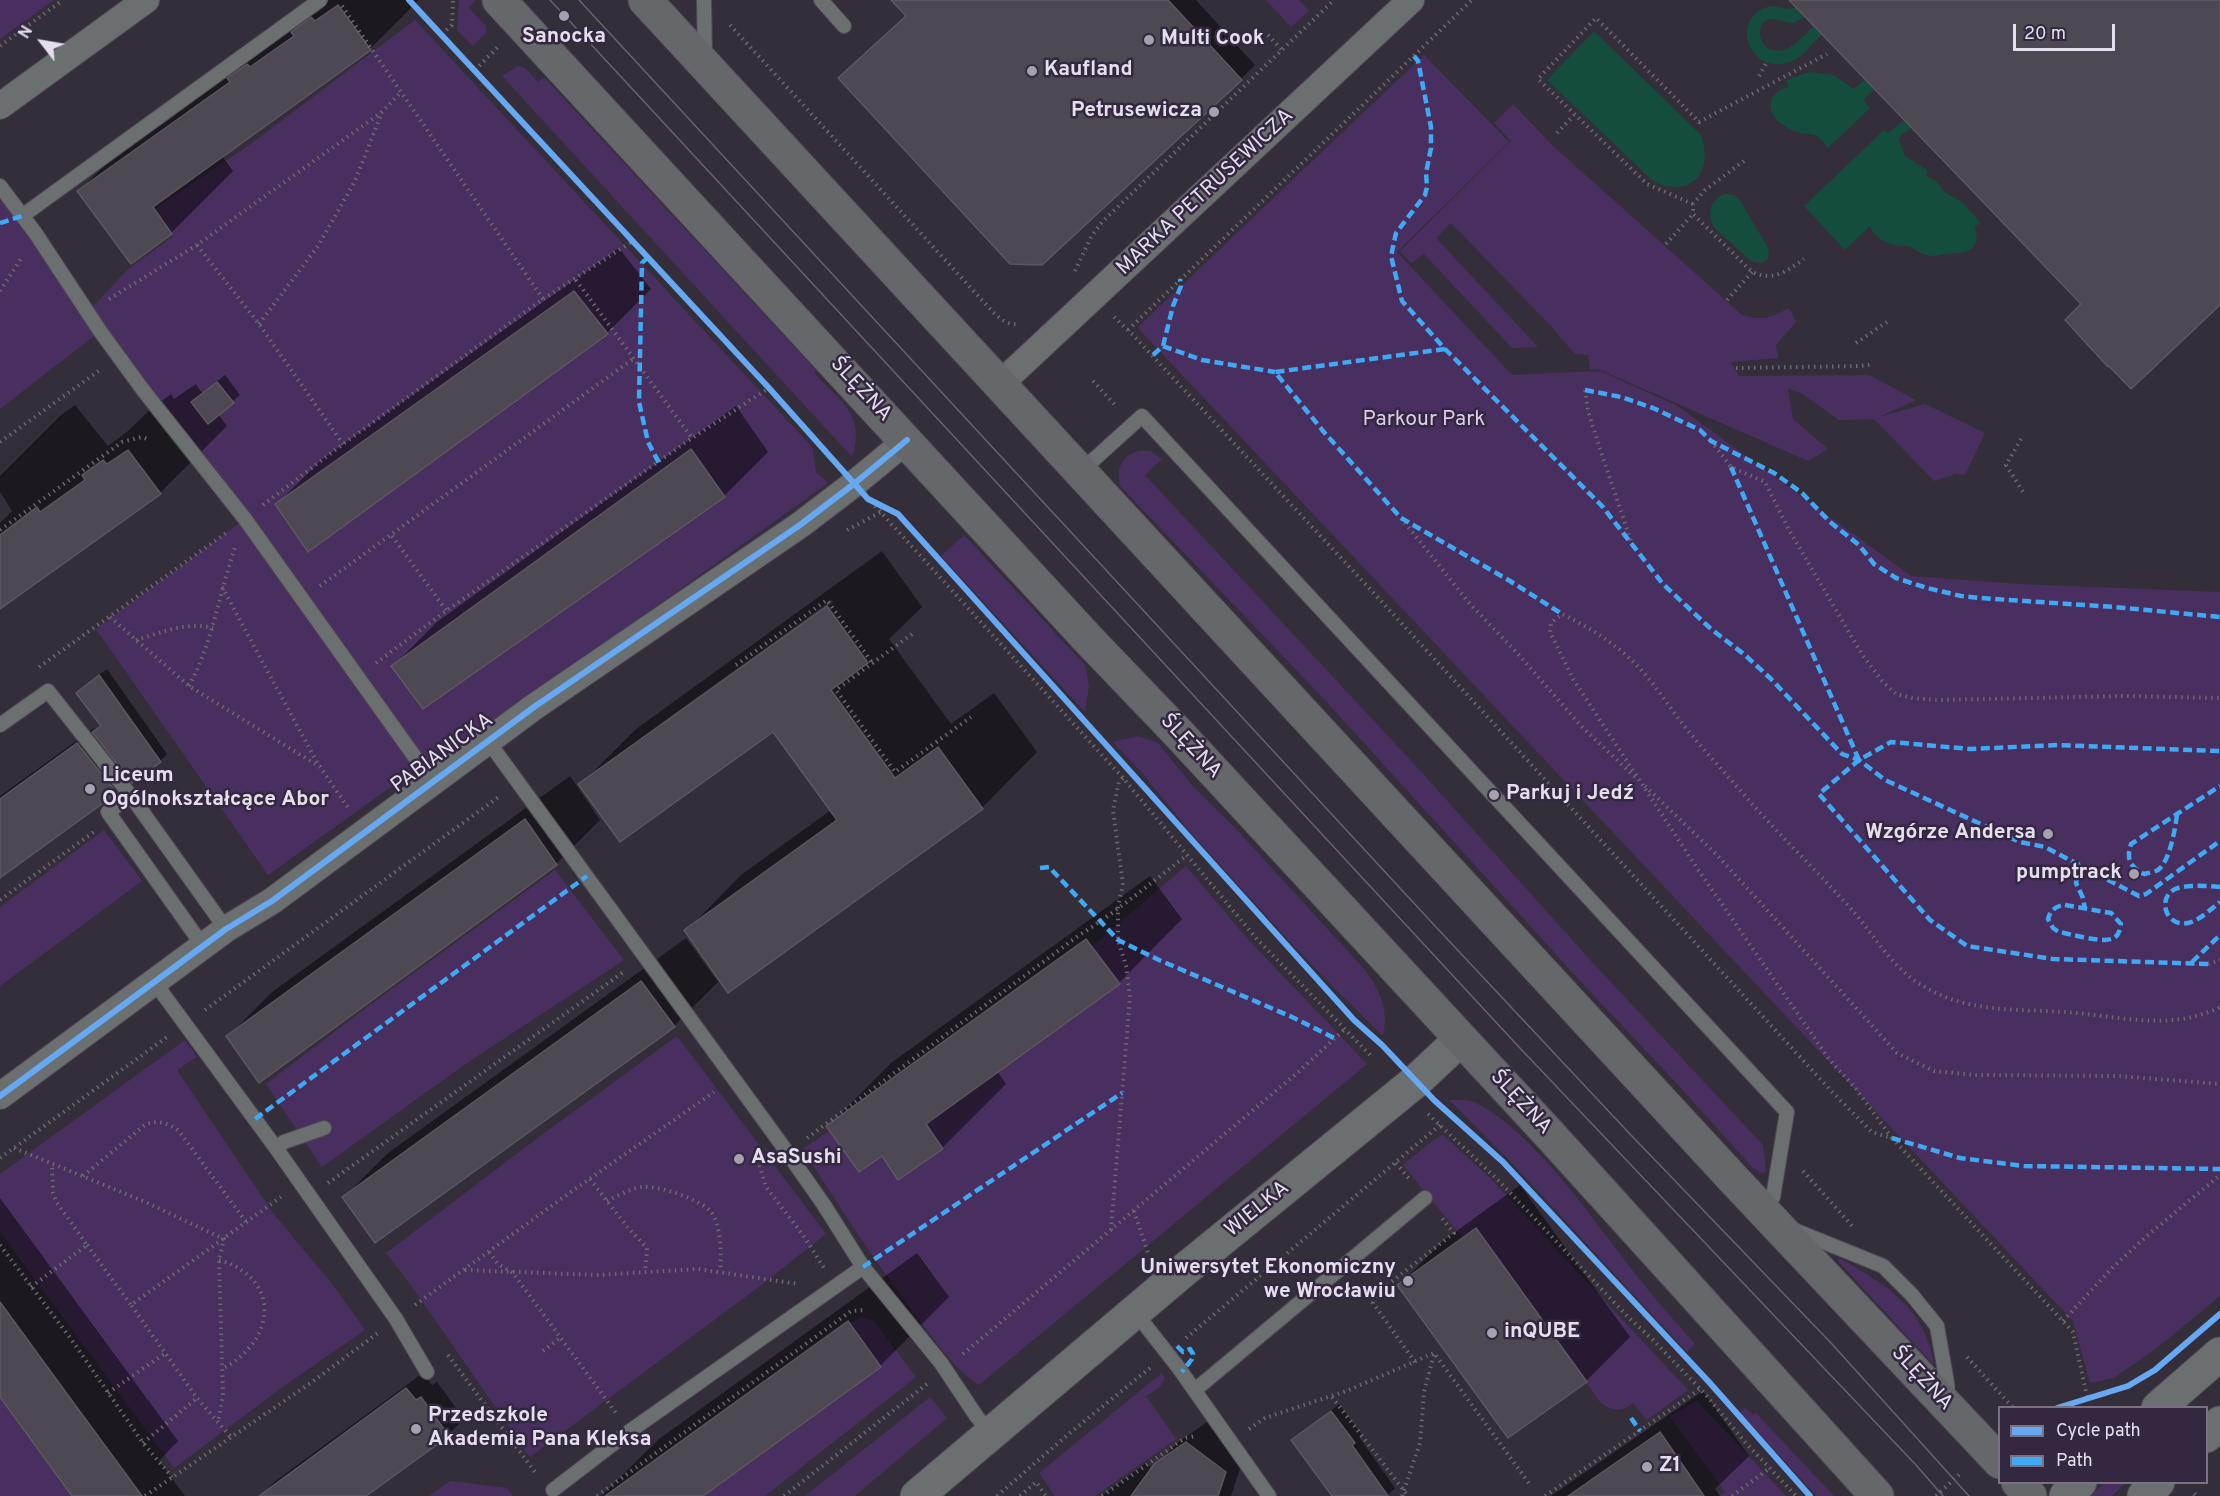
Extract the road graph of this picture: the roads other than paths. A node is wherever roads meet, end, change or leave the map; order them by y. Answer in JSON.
{"nodes":[{"id":1,"x":146,"y":0,"type":"edge"},
{"id":2,"x":320,"y":0,"type":"edge"},
{"id":3,"x":499,"y":0,"type":"edge"},
{"id":4,"x":645,"y":0,"type":"edge"},
{"id":5,"x":704,"y":0,"type":"edge"},
{"id":6,"x":821,"y":0,"type":"edge"},
{"id":7,"x":1412,"y":0,"type":"edge"},
{"id":8,"x":844,"y":26,"type":"dead end"},
{"id":9,"x":705,"y":63,"type":"junction"},
{"id":10,"x":0,"y":106,"type":"edge"},
{"id":11,"x":0,"y":186,"type":"edge"},
{"id":12,"x":22,"y":216,"type":"junction"},
{"id":13,"x":999,"y":385,"type":"junction"},
{"id":14,"x":907,"y":440,"type":"junction"},
{"id":15,"x":1079,"y":472,"type":"junction"},
{"id":16,"x":0,"y":725,"type":"edge"},
{"id":17,"x":488,"y":741,"type":"junction"},
{"id":18,"x":432,"y":781,"type":"junction"},
{"id":19,"x":131,"y":796,"type":"junction"},
{"id":20,"x":226,"y":929,"type":"junction"},
{"id":21,"x":204,"y":946,"type":"junction"},
{"id":22,"x":155,"y":982,"type":"junction"},
{"id":23,"x":1461,"y":1039,"type":"junction"},
{"id":24,"x":0,"y":1096,"type":"edge"},
{"id":25,"x":324,"y":1128,"type":"dead end"},
{"id":26,"x":276,"y":1148,"type":"junction"},
{"id":27,"x":1425,"y":1198,"type":"road end"},
{"id":28,"x":1768,"y":1216,"type":"junction"},
{"id":29,"x":863,"y":1267,"type":"junction"},
{"id":30,"x":1135,"y":1312,"type":"junction"},
{"id":31,"x":2220,"y":1354,"type":"edge"},
{"id":32,"x":427,"y":1372,"type":"dead end"},
{"id":33,"x":1195,"y":1390,"type":"junction"},
{"id":34,"x":2159,"y":1406,"type":"edge"},
{"id":35,"x":1948,"y":1407,"type":"junction"},
{"id":36,"x":2220,"y":1423,"type":"edge"},
{"id":37,"x":991,"y":1434,"type":"junction"},
{"id":38,"x":2208,"y":1434,"type":"edge"},
{"id":39,"x":1998,"y":1460,"type":"edge"},
{"id":40,"x":2020,"y":1484,"type":"edge"},
{"id":41,"x":2077,"y":1484,"type":"edge"},
{"id":42,"x":2156,"y":1484,"type":"edge"},
{"id":43,"x":554,"y":1490,"type":"dead end"},
{"id":44,"x":916,"y":1496,"type":"edge"},
{"id":45,"x":1269,"y":1496,"type":"edge"},
{"id":46,"x":1877,"y":1496,"type":"edge"},
{"id":47,"x":2030,"y":1496,"type":"edge"},
{"id":48,"x":2066,"y":1496,"type":"edge"},
{"id":49,"x":2144,"y":1496,"type":"edge"}],
"edges":[{"from":1,"to":10,"type":"street"},
{"from":2,"to":12,"type":"lane"},
{"from":3,"to":14,"type":"main road","name":"ŚLĘŻNA"},
{"from":4,"to":9,"type":"main road","name":"ŚLĘŻNA"},
{"from":5,"to":9,"type":"lane"},
{"from":6,"to":8,"type":"lane"},
{"from":7,"to":13,"type":"street","name":"MARKA PETRUSEWICZA"},
{"from":9,"to":13,"type":"main road","name":"ŚLĘŻNA"},
{"from":11,"to":12,"type":"lane"},
{"from":12,"to":18,"type":"lane"},
{"from":13,"to":15,"type":"main road","name":"ŚLĘŻNA"},
{"from":14,"to":17,"type":"street","name":"PABIANICKA"},
{"from":14,"to":23,"type":"main road","name":"ŚLĘŻNA"},
{"from":15,"to":28,"type":"main road","name":"ŚLĘŻNA"},
{"from":15,"to":28,"type":"lane"},
{"from":16,"to":19,"type":"lane"},
{"from":17,"to":18,"type":"street","name":"PABIANICKA"},
{"from":17,"to":29,"type":"lane"},
{"from":18,"to":20,"type":"street","name":"PABIANICKA"},
{"from":19,"to":20,"type":"lane"},
{"from":19,"to":21,"type":"lane"},
{"from":20,"to":21,"type":"street","name":"PABIANICKA"},
{"from":21,"to":22,"type":"street","name":"PABIANICKA"},
{"from":22,"to":24,"type":"street","name":"PABIANICKA"},
{"from":22,"to":26,"type":"lane"},
{"from":23,"to":30,"type":"street","name":"WIELKA"},
{"from":23,"to":46,"type":"main road","name":"ŚLĘŻNA"},
{"from":25,"to":26,"type":"lane"},
{"from":26,"to":32,"type":"lane"},
{"from":27,"to":33,"type":"lane"},
{"from":28,"to":35,"type":"main road","name":"ŚLĘŻNA"},
{"from":28,"to":35,"type":"lane"},
{"from":29,"to":37,"type":"lane"},
{"from":29,"to":43,"type":"lane"},
{"from":30,"to":33,"type":"lane"},
{"from":30,"to":37,"type":"street","name":"WIELKA"},
{"from":31,"to":34,"type":"street"},
{"from":33,"to":45,"type":"lane"},
{"from":35,"to":39,"type":"main road","name":"ŚLĘŻNA"},
{"from":36,"to":38,"type":"street"},
{"from":37,"to":44,"type":"street","name":"WIELKA"},
{"from":40,"to":47,"type":"main road"},
{"from":41,"to":48,"type":"street"},
{"from":42,"to":49,"type":"street"}]}
